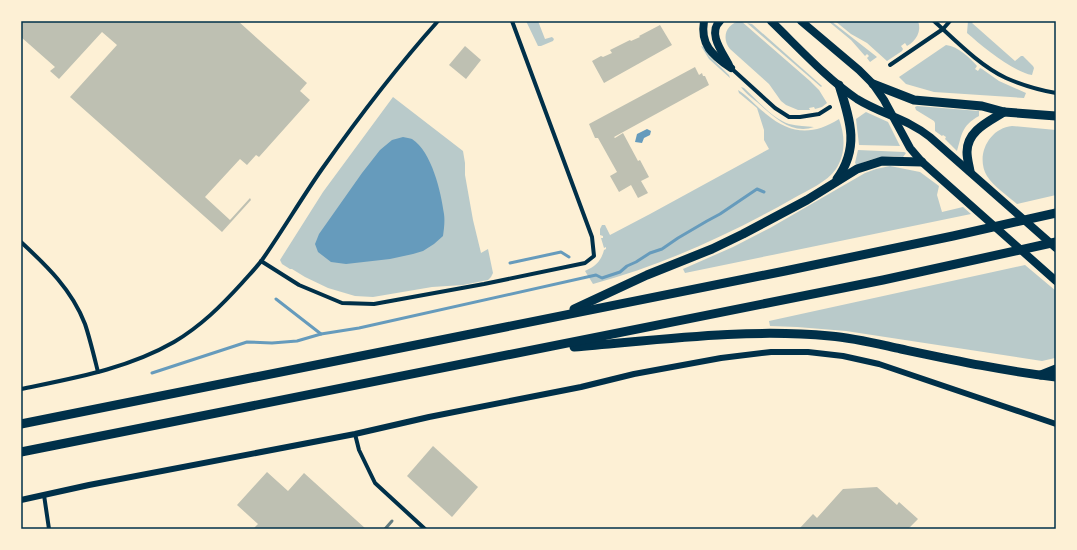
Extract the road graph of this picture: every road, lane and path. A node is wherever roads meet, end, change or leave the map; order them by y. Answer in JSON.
{"nodes":[{"id":1,"x":438,"y":21,"type":"edge"},
{"id":2,"x":512,"y":21,"type":"edge"},
{"id":3,"x":704,"y":21,"type":"edge"},
{"id":4,"x":720,"y":21,"type":"edge"},
{"id":5,"x":771,"y":21,"type":"edge"},
{"id":6,"x":801,"y":21,"type":"edge"},
{"id":7,"x":934,"y":21,"type":"edge"},
{"id":8,"x":950,"y":21,"type":"edge"},
{"id":9,"x":807,"y":24,"type":"edge"},
{"id":10,"x":943,"y":29,"type":"junction"},
{"id":11,"x":890,"y":65,"type":"dead end"},
{"id":12,"x":731,"y":68,"type":"junction"},
{"id":13,"x":873,"y":84,"type":"junction"},
{"id":14,"x":840,"y":85,"type":"junction"},
{"id":15,"x":1056,"y":93,"type":"edge"},
{"id":16,"x":830,"y":107,"type":"dead end"},
{"id":17,"x":1004,"y":112,"type":"junction"},
{"id":18,"x":891,"y":115,"type":"junction"},
{"id":19,"x":1056,"y":116,"type":"edge"},
{"id":20,"x":922,"y":162,"type":"junction"},
{"id":21,"x":973,"y":174,"type":"junction"},
{"id":22,"x":835,"y":182,"type":"junction"},
{"id":23,"x":1056,"y":212,"type":"edge"},
{"id":24,"x":21,"y":242,"type":"edge"},
{"id":25,"x":1056,"y":242,"type":"edge"},
{"id":26,"x":1056,"y":248,"type":"edge"},
{"id":27,"x":261,"y":261,"type":"junction"},
{"id":28,"x":1056,"y":281,"type":"edge"},
{"id":29,"x":562,"y":315,"type":"junction"},
{"id":30,"x":531,"y":351,"type":"junction"},
{"id":31,"x":1056,"y":369,"type":"edge"},
{"id":32,"x":98,"y":372,"type":"junction"},
{"id":33,"x":1040,"y":376,"type":"junction"},
{"id":34,"x":1056,"y":378,"type":"edge"},
{"id":35,"x":21,"y":388,"type":"edge"},
{"id":36,"x":21,"y":424,"type":"edge"},
{"id":37,"x":1056,"y":424,"type":"edge"},
{"id":38,"x":355,"y":434,"type":"junction"},
{"id":39,"x":21,"y":452,"type":"edge"},
{"id":40,"x":44,"y":495,"type":"junction"},
{"id":41,"x":21,"y":500,"type":"edge"},
{"id":42,"x":49,"y":529,"type":"edge"},
{"id":43,"x":425,"y":529,"type":"edge"}],
"edges":[{"from":1,"to":27,"type":"street"},
{"from":2,"to":27,"type":"street"},
{"from":3,"to":12,"type":"main road"},
{"from":4,"to":12,"type":"main road"},
{"from":5,"to":14,"type":"main road"},
{"from":6,"to":9,"type":"main road"},
{"from":7,"to":10,"type":"street"},
{"from":8,"to":10,"type":"street"},
{"from":9,"to":13,"type":"main road"},
{"from":10,"to":11,"type":"street"},
{"from":10,"to":15,"type":"street"},
{"from":12,"to":16,"type":"street"},
{"from":13,"to":17,"type":"highway"},
{"from":13,"to":18,"type":"main road"},
{"from":14,"to":18,"type":"main road"},
{"from":14,"to":22,"type":"highway"},
{"from":17,"to":19,"type":"highway"},
{"from":17,"to":21,"type":"highway"},
{"from":18,"to":20,"type":"main road"},
{"from":18,"to":21,"type":"main road"},
{"from":20,"to":22,"type":"highway"},
{"from":20,"to":28,"type":"main road"},
{"from":21,"to":26,"type":"main road"},
{"from":22,"to":29,"type":"highway"},
{"from":23,"to":29,"type":"highway"},
{"from":24,"to":32,"type":"street"},
{"from":25,"to":30,"type":"highway"},
{"from":27,"to":32,"type":"street"},
{"from":29,"to":36,"type":"highway"},
{"from":30,"to":33,"type":"highway"},
{"from":30,"to":39,"type":"highway"},
{"from":31,"to":33,"type":"highway"},
{"from":32,"to":35,"type":"street"},
{"from":33,"to":34,"type":"highway"},
{"from":37,"to":38,"type":"street"},
{"from":38,"to":40,"type":"street"},
{"from":38,"to":43,"type":"street"},
{"from":40,"to":41,"type":"street"},
{"from":40,"to":42,"type":"street"}]}
